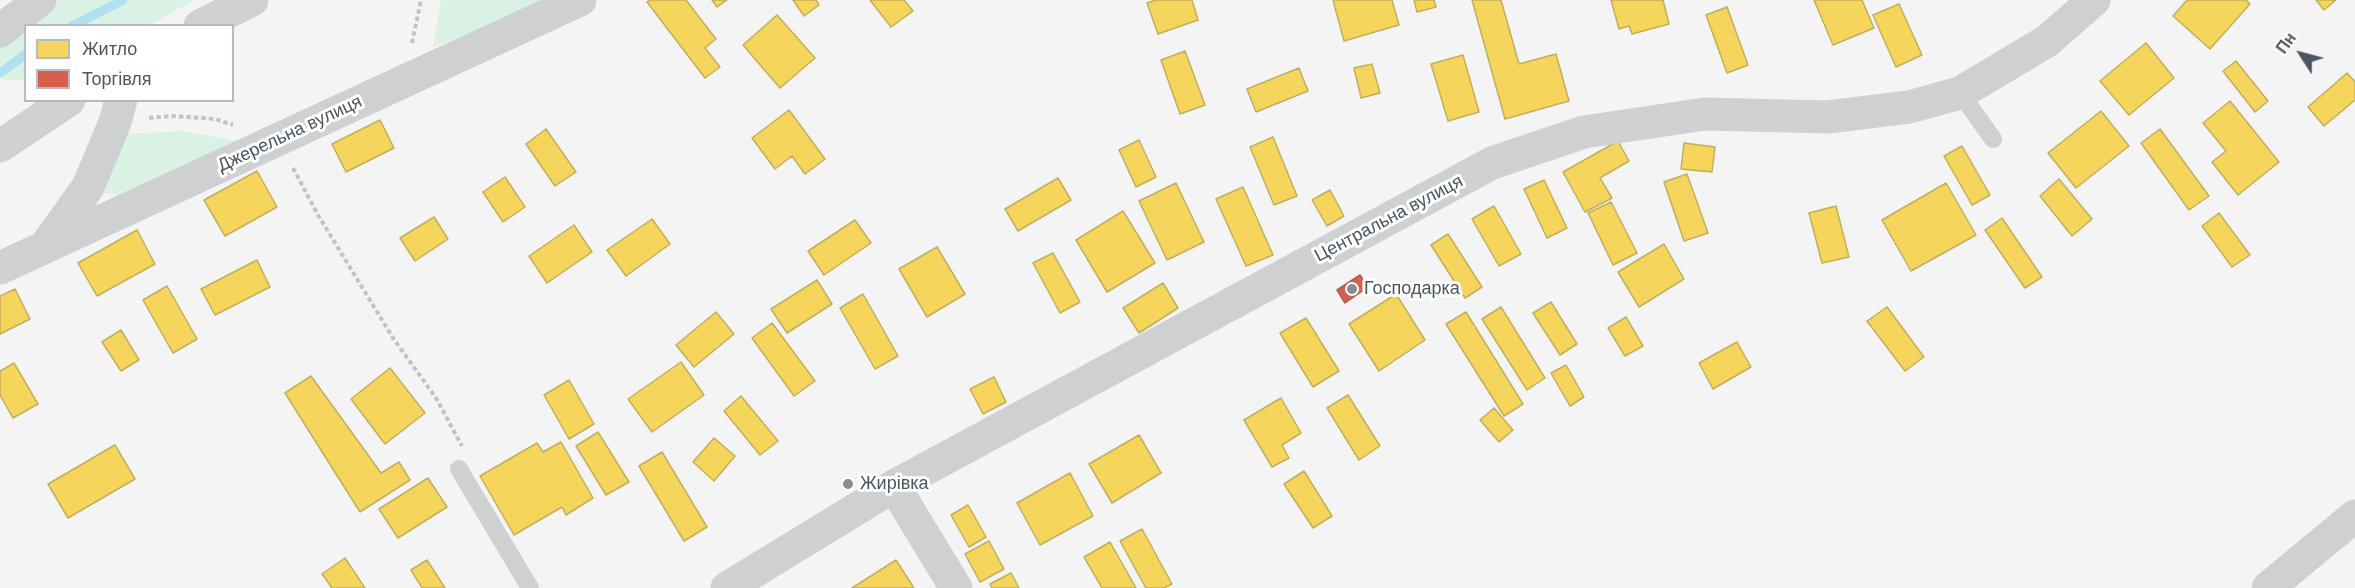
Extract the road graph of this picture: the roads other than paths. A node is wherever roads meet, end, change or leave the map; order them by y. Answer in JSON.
{"nodes":[{"id":1,"x":40,"y":0,"type":"edge"},
{"id":2,"x":252,"y":0,"type":"edge"},
{"id":3,"x":580,"y":0,"type":"edge"},
{"id":4,"x":2094,"y":0,"type":"edge"},
{"id":5,"x":204,"y":24,"type":"edge"},
{"id":6,"x":0,"y":31,"type":"edge"},
{"id":7,"x":1960,"y":93,"type":"junction"},
{"id":8,"x":66,"y":102,"type":"edge"},
{"id":9,"x":118,"y":111,"type":"edge"},
{"id":10,"x":1993,"y":139,"type":"dead end"},
{"id":11,"x":0,"y":146,"type":"edge"},
{"id":12,"x":46,"y":246,"type":"junction"},
{"id":13,"x":0,"y":268,"type":"edge"},
{"id":14,"x":459,"y":469,"type":"road end"},
{"id":15,"x":894,"y":486,"type":"junction"},
{"id":16,"x":2355,"y":516,"type":"edge"},
{"id":17,"x":530,"y":588,"type":"edge"},
{"id":18,"x":727,"y":588,"type":"edge"},
{"id":19,"x":956,"y":588,"type":"edge"},
{"id":20,"x":2268,"y":588,"type":"edge"}],
"edges":[{"from":1,"to":6,"type":"street"},
{"from":2,"to":5,"type":"street"},
{"from":3,"to":12,"type":"street","name":"Джерельна вулиця"},
{"from":4,"to":7,"type":"street","name":"Центральна вулиця"},
{"from":7,"to":10,"type":"lane"},
{"from":7,"to":15,"type":"street","name":"Центральна вулиця"},
{"from":8,"to":11,"type":"street"},
{"from":9,"to":12,"type":"street"},
{"from":12,"to":13,"type":"street","name":"Джерельна вулиця"},
{"from":14,"to":17,"type":"lane"},
{"from":15,"to":18,"type":"street","name":"Центральна вулиця"},
{"from":15,"to":19,"type":"street"},
{"from":16,"to":20,"type":"street"}]}
